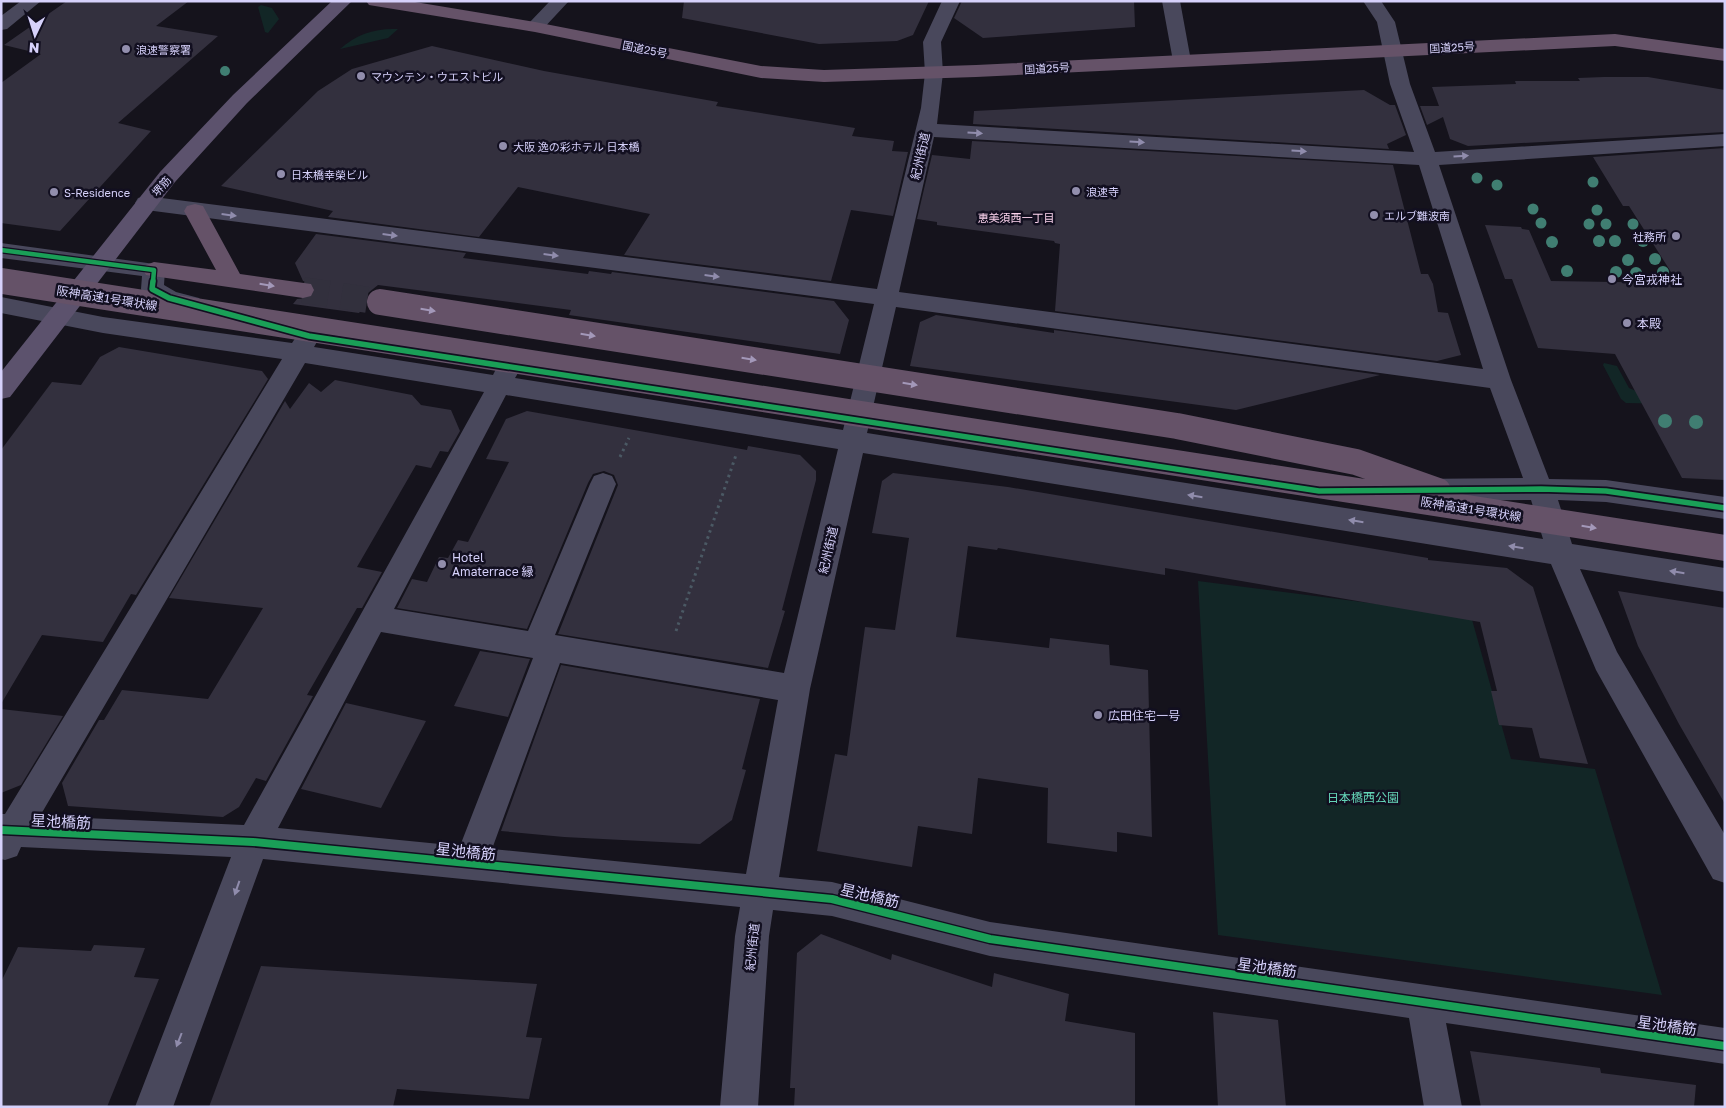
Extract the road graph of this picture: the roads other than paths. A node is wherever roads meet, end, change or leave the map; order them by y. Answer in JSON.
{"nodes":[{"id":1,"x":344,"y":1,"type":"edge"},
{"id":2,"x":375,"y":1,"type":"edge"},
{"id":3,"x":560,"y":1,"type":"edge"},
{"id":4,"x":951,"y":1,"type":"edge"},
{"id":5,"x":1171,"y":1,"type":"edge"},
{"id":6,"x":1372,"y":1,"type":"edge"},
{"id":7,"x":30,"y":2,"type":"edge"},
{"id":8,"x":1,"y":25,"type":"edge"},
{"id":9,"x":535,"y":27,"type":"junction"},
{"id":10,"x":1391,"y":50,"type":"junction"},
{"id":11,"x":1725,"y":55,"type":"edge"},
{"id":12,"x":1182,"y":61,"type":"junction"},
{"id":13,"x":934,"y":73,"type":"junction"},
{"id":14,"x":926,"y":130,"type":"junction"},
{"id":15,"x":1725,"y":140,"type":"edge"},
{"id":16,"x":1427,"y":158,"type":"junction"},
{"id":17,"x":146,"y":203,"type":"junction"},
{"id":18,"x":195,"y":211,"type":"junction"},
{"id":19,"x":1,"y":250,"type":"edge"},
{"id":20,"x":99,"y":264,"type":"junction"},
{"id":21,"x":154,"y":270,"type":"junction"},
{"id":22,"x":193,"y":274,"type":"junction"},
{"id":23,"x":232,"y":279,"type":"junction"},
{"id":24,"x":1,"y":281,"type":"edge"},
{"id":25,"x":303,"y":290,"type":"tunnel mouth"},
{"id":26,"x":160,"y":294,"type":"junction"},
{"id":27,"x":888,"y":298,"type":"junction"},
{"id":28,"x":374,"y":301,"type":"tunnel mouth"},
{"id":29,"x":1,"y":305,"type":"edge"},
{"id":30,"x":58,"y":316,"type":"junction"},
{"id":31,"x":150,"y":332,"type":"junction"},
{"id":32,"x":304,"y":344,"type":"junction"},
{"id":33,"x":503,"y":378,"type":"junction"},
{"id":34,"x":1499,"y":380,"type":"junction"},
{"id":35,"x":1,"y":390,"type":"edge"},
{"id":36,"x":855,"y":431,"type":"junction"},
{"id":37,"x":603,"y":484,"type":"dead end"},
{"id":38,"x":1541,"y":488,"type":"junction"},
{"id":39,"x":1725,"y":508,"type":"edge"},
{"id":40,"x":1502,"y":514,"type":"junction"},
{"id":41,"x":1725,"y":548,"type":"edge"},
{"id":42,"x":1560,"y":554,"type":"junction"},
{"id":43,"x":1725,"y":580,"type":"edge"},
{"id":44,"x":374,"y":618,"type":"junction"},
{"id":45,"x":543,"y":647,"type":"junction"},
{"id":46,"x":795,"y":689,"type":"junction"},
{"id":47,"x":5,"y":837,"type":"edge"},
{"id":48,"x":253,"y":842,"type":"junction"},
{"id":49,"x":470,"y":864,"type":"junction"},
{"id":50,"x":1725,"y":867,"type":"edge"},
{"id":51,"x":758,"y":891,"type":"junction"},
{"id":52,"x":1424,"y":1003,"type":"junction"},
{"id":53,"x":1725,"y":1046,"type":"edge"},
{"id":54,"x":154,"y":1107,"type":"edge"},
{"id":55,"x":739,"y":1107,"type":"edge"},
{"id":56,"x":1442,"y":1107,"type":"edge"}],
"edges":[{"from":1,"to":17,"type":"main road","name":"堺筋"},
{"from":2,"to":9,"type":"highway","name":"国道25号"},
{"from":3,"to":9,"type":"street"},
{"from":4,"to":13,"type":"street","name":"紀州街道"},
{"from":5,"to":12,"type":"street"},
{"from":6,"to":10,"type":"street"},
{"from":7,"to":8,"type":"street"},
{"from":9,"to":13,"type":"highway","name":"国道25号"},
{"from":10,"to":11,"type":"highway","name":"国道25号"},
{"from":10,"to":12,"type":"highway","name":"国道25号"},
{"from":10,"to":16,"type":"street"},
{"from":12,"to":13,"type":"highway","name":"国道25号"},
{"from":13,"to":14,"type":"street","name":"紀州街道"},
{"from":14,"to":16,"type":"street","one_way":true},
{"from":14,"to":27,"type":"street","name":"紀州街道"},
{"from":16,"to":15,"type":"street","one_way":true},
{"from":16,"to":34,"type":"street"},
{"from":17,"to":18,"type":"street"},
{"from":17,"to":20,"type":"main road","name":"堺筋"},
{"from":18,"to":23,"type":"highway"},
{"from":18,"to":27,"type":"street","one_way":true},
{"from":19,"to":20,"type":"street"},
{"from":20,"to":21,"type":"street"},
{"from":20,"to":30,"type":"main road","name":"堺筋"},
{"from":21,"to":22,"type":"highway"},
{"from":21,"to":26,"type":"street"},
{"from":22,"to":23,"type":"highway"},
{"from":22,"to":26,"type":"street"},
{"from":23,"to":25,"type":"highway","one_way":true},
{"from":24,"to":40,"type":"highway","name":"阪神高速1号環状線","bridge":true},
{"from":26,"to":31,"type":"street"},
{"from":26,"to":32,"type":"street"},
{"from":27,"to":34,"type":"street"},
{"from":27,"to":36,"type":"street","name":"紀州街道"},
{"from":28,"to":40,"type":"highway","one_way":true,"bridge":true},
{"from":29,"to":30,"type":"street"},
{"from":30,"to":31,"type":"street"},
{"from":30,"to":35,"type":"main road","name":"堺筋"},
{"from":31,"to":32,"type":"street"},
{"from":32,"to":33,"type":"street"},
{"from":32,"to":47,"type":"street"},
{"from":33,"to":36,"type":"street"},
{"from":33,"to":44,"type":"street"},
{"from":34,"to":38,"type":"street"},
{"from":36,"to":38,"type":"street"},
{"from":42,"to":36,"type":"street","one_way":true},
{"from":36,"to":46,"type":"street","name":"紀州街道"},
{"from":37,"to":45,"type":"street"},
{"from":38,"to":39,"type":"street"},
{"from":38,"to":42,"type":"street"},
{"from":40,"to":41,"type":"highway","name":"阪神高速1号環状線","one_way":true,"bridge":true},
{"from":43,"to":42,"type":"street","one_way":true},
{"from":42,"to":50,"type":"street"},
{"from":44,"to":45,"type":"street"},
{"from":44,"to":48,"type":"street"},
{"from":45,"to":46,"type":"street"},
{"from":45,"to":49,"type":"street"},
{"from":46,"to":51,"type":"street","name":"紀州街道"},
{"from":47,"to":48,"type":"street","name":"星池橋筋"},
{"from":48,"to":49,"type":"street","name":"星池橋筋"},
{"from":48,"to":54,"type":"street","one_way":true},
{"from":49,"to":51,"type":"street","name":"星池橋筋"},
{"from":51,"to":52,"type":"street","name":"星池橋筋"},
{"from":51,"to":55,"type":"street","name":"紀州街道"},
{"from":52,"to":53,"type":"street","name":"星池橋筋"},
{"from":52,"to":56,"type":"street"}]}
